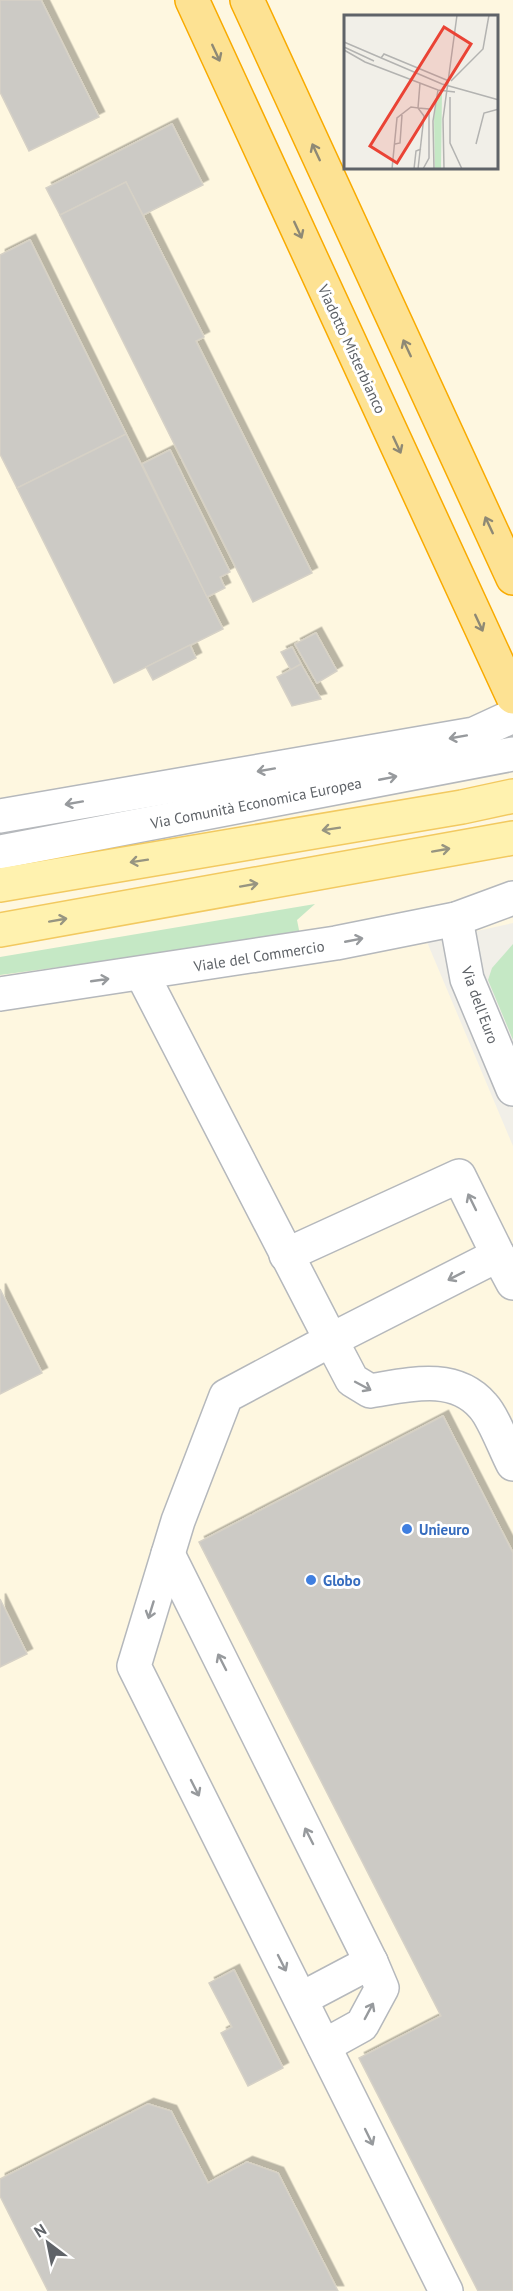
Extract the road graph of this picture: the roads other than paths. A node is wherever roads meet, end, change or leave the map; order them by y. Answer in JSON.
{"nodes":[{"id":1,"x":192,"y":0,"type":"edge"},
{"id":2,"x":247,"y":0,"type":"edge"},
{"id":3,"x":513,"y":578,"type":"edge"},
{"id":4,"x":513,"y":697,"type":"edge"},
{"id":5,"x":513,"y":716,"type":"edge"},
{"id":6,"x":513,"y":754,"type":"edge"},
{"id":7,"x":513,"y":796,"type":"edge"},
{"id":8,"x":0,"y":816,"type":"edge"},
{"id":9,"x":513,"y":837,"type":"edge"},
{"id":10,"x":0,"y":852,"type":"edge"},
{"id":11,"x":0,"y":885,"type":"edge"},
{"id":12,"x":513,"y":898,"type":"edge"},
{"id":13,"x":456,"y":920,"type":"junction"},
{"id":14,"x":0,"y":930,"type":"edge"},
{"id":15,"x":142,"y":974,"type":"junction"},
{"id":16,"x":0,"y":994,"type":"edge"},
{"id":17,"x":513,"y":1089,"type":"edge"},
{"id":18,"x":286,"y":1255,"type":"junction"},
{"id":19,"x":498,"y":1255,"type":"junction"},
{"id":20,"x":513,"y":1283,"type":"edge"},
{"id":21,"x":331,"y":1340,"type":"junction"},
{"id":22,"x":513,"y":1464,"type":"edge"},
{"id":23,"x":168,"y":1554,"type":"junction"},
{"id":24,"x":371,"y":1962,"type":"junction"},
{"id":25,"x":300,"y":1999,"type":"junction"},
{"id":26,"x":324,"y":2046,"type":"junction"},
{"id":27,"x":446,"y":2291,"type":"edge"}],
"edges":[{"from":1,"to":4,"type":"highway","name":"Viadotto Misterbianco","one_way":true},
{"from":3,"to":2,"type":"highway","one_way":true},
{"from":5,"to":8,"type":"street","one_way":true},
{"from":10,"to":6,"type":"street","name":"Via Comunità Economica Europea","one_way":true},
{"from":7,"to":11,"type":"main road","one_way":true},
{"from":14,"to":9,"type":"main road","one_way":true},
{"from":12,"to":13,"type":"street","name":"Viale del Commercio"},
{"from":15,"to":13,"type":"street","name":"Viale del Commercio","one_way":true},
{"from":13,"to":17,"type":"street","name":"Via dell'Euro"},
{"from":16,"to":15,"type":"street","name":"Viale del Commercio","one_way":true},
{"from":15,"to":18,"type":"street"},
{"from":19,"to":18,"type":"street","one_way":true},
{"from":18,"to":21,"type":"street"},
{"from":19,"to":20,"type":"street"},
{"from":19,"to":21,"type":"street","one_way":true},
{"from":21,"to":22,"type":"street","one_way":true},
{"from":21,"to":23,"type":"street"},
{"from":24,"to":23,"type":"street","one_way":true},
{"from":23,"to":25,"type":"street","one_way":true},
{"from":24,"to":25,"type":"street"},
{"from":26,"to":24,"type":"street","one_way":true},
{"from":25,"to":26,"type":"street"},
{"from":26,"to":27,"type":"street","one_way":true}]}
